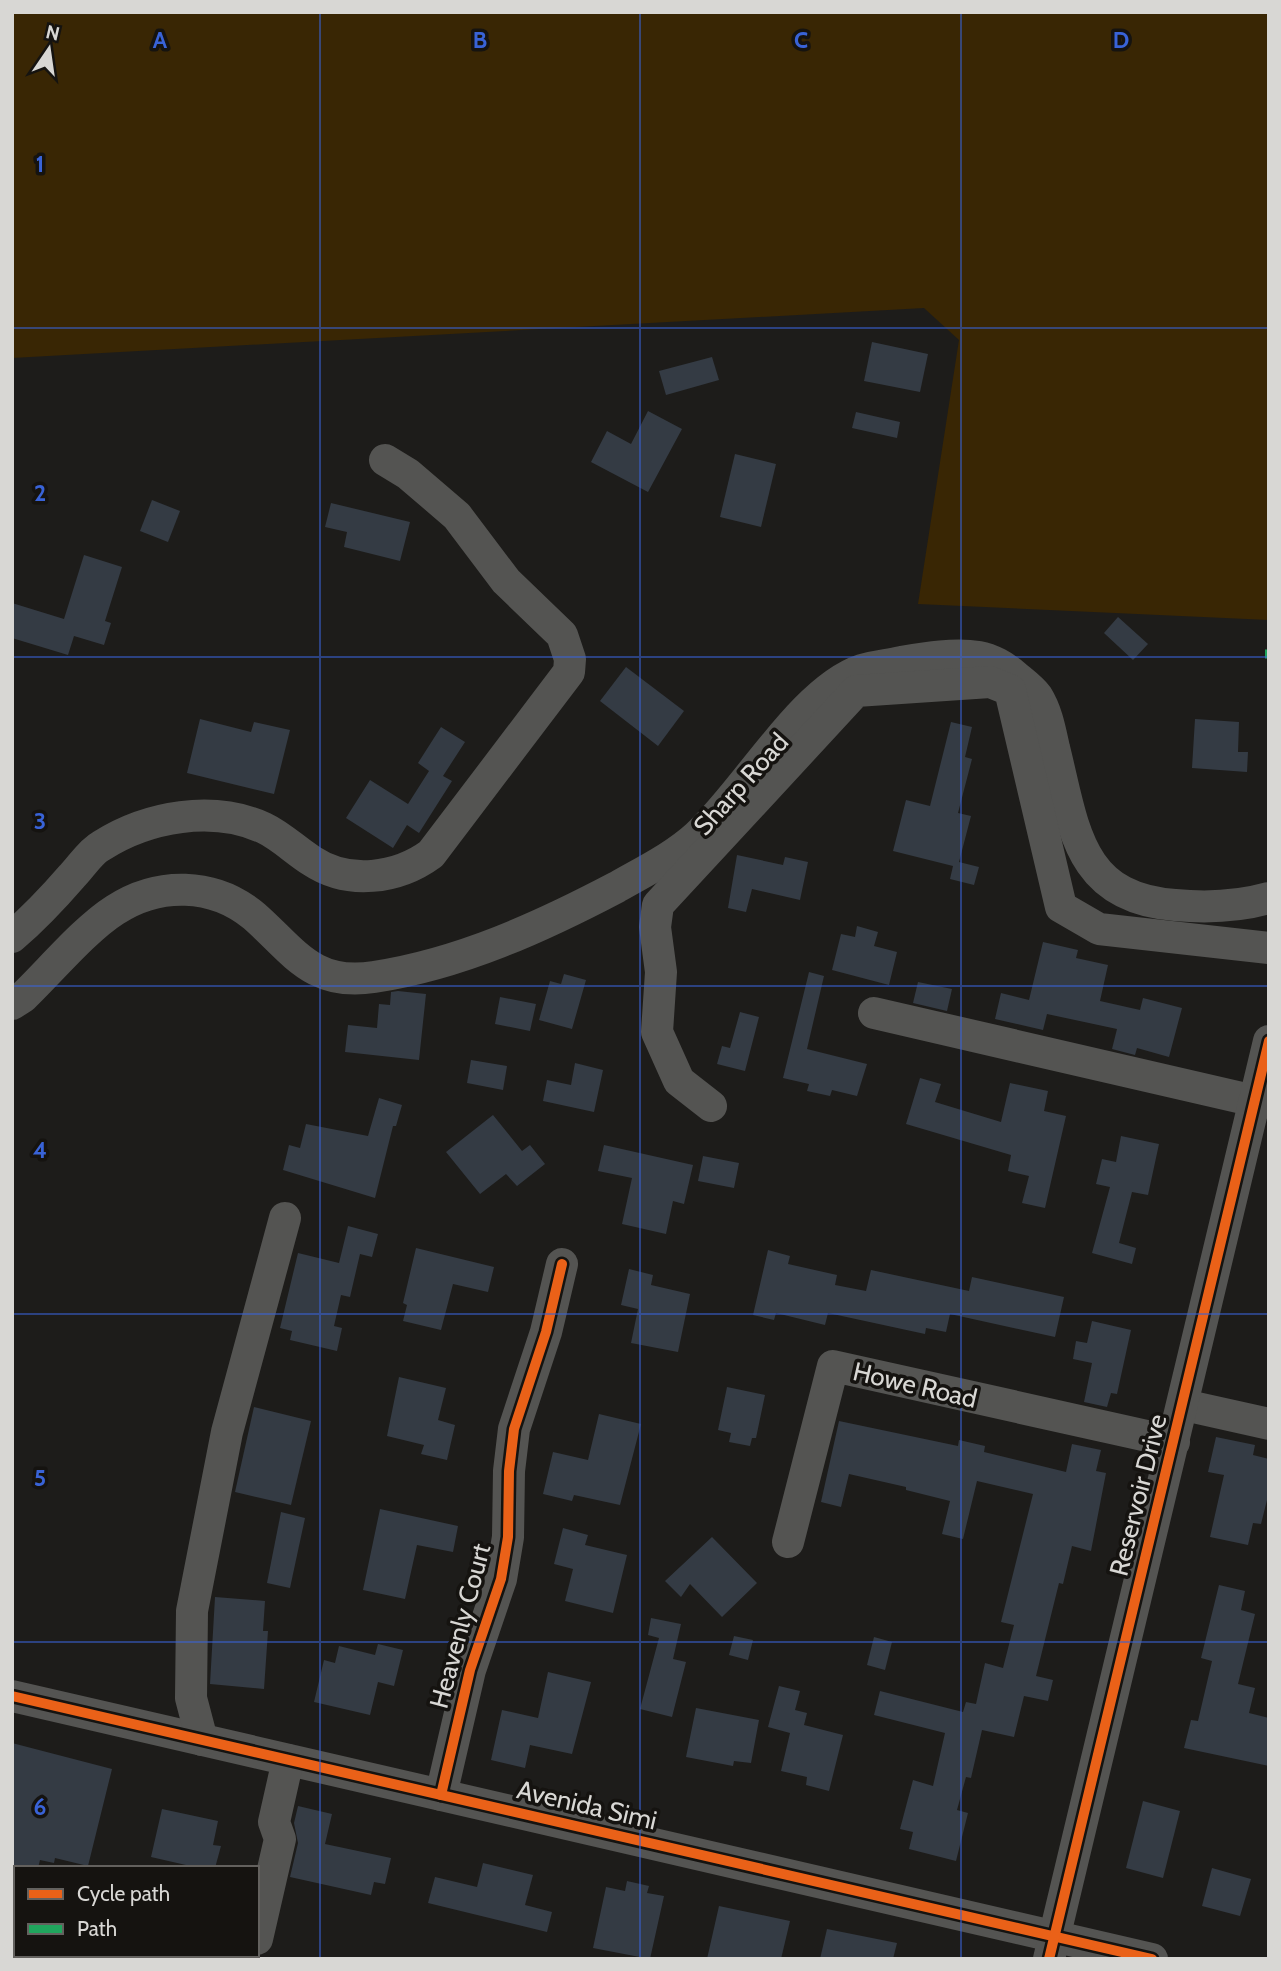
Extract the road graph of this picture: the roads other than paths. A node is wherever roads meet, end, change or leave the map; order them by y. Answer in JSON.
{"nodes":[{"id":1,"x":385,"y":460,"type":"dead end"},
{"id":2,"x":1269,"y":898,"type":"edge"},
{"id":3,"x":12,"y":937,"type":"edge"},
{"id":4,"x":1269,"y":948,"type":"edge"},
{"id":5,"x":12,"y":1004,"type":"edge"},
{"id":6,"x":874,"y":1013,"type":"dead end"},
{"id":7,"x":1269,"y":1041,"type":"edge"},
{"id":8,"x":1255,"y":1101,"type":"junction"},
{"id":9,"x":711,"y":1106,"type":"dead end"},
{"id":10,"x":285,"y":1218,"type":"dead end"},
{"id":11,"x":562,"y":1264,"type":"dead end"},
{"id":12,"x":1184,"y":1405,"type":"junction"},
{"id":13,"x":1269,"y":1424,"type":"edge"},
{"id":14,"x":1174,"y":1442,"type":"junction"},
{"id":15,"x":788,"y":1542,"type":"dead end"},
{"id":16,"x":12,"y":1696,"type":"edge"},
{"id":17,"x":202,"y":1740,"type":"junction"},
{"id":18,"x":288,"y":1760,"type":"junction"},
{"id":19,"x":441,"y":1795,"type":"junction"},
{"id":20,"x":274,"y":1822,"type":"junction"},
{"id":21,"x":254,"y":1866,"type":"edge"},
{"id":22,"x":259,"y":1930,"type":"edge"},
{"id":23,"x":1052,"y":1947,"type":"edge"},
{"id":24,"x":1152,"y":1959,"type":"edge"}],
"edges":[{"from":1,"to":3,"type":"street"},
{"from":2,"to":5,"type":"street","name":"Sharp Road"},
{"from":4,"to":9,"type":"street"},
{"from":6,"to":8,"type":"street"},
{"from":7,"to":8,"type":"street","name":"Reservoir Drive"},
{"from":8,"to":12,"type":"street","name":"Reservoir Drive"},
{"from":10,"to":17,"type":"street"},
{"from":11,"to":19,"type":"street","name":"Heavenly Court"},
{"from":12,"to":13,"type":"street"},
{"from":12,"to":14,"type":"street","name":"Reservoir Drive"},
{"from":14,"to":15,"type":"street","name":"Howe Road"},
{"from":14,"to":23,"type":"street","name":"Reservoir Drive"},
{"from":16,"to":17,"type":"street","name":"Avenida Simi"},
{"from":17,"to":18,"type":"street","name":"Avenida Simi"},
{"from":18,"to":19,"type":"street","name":"Avenida Simi"},
{"from":18,"to":20,"type":"street"},
{"from":19,"to":23,"type":"street","name":"Avenida Simi"},
{"from":20,"to":21,"type":"street"},
{"from":20,"to":22,"type":"street"},
{"from":23,"to":24,"type":"street","name":"Avenida Simi"}]}
